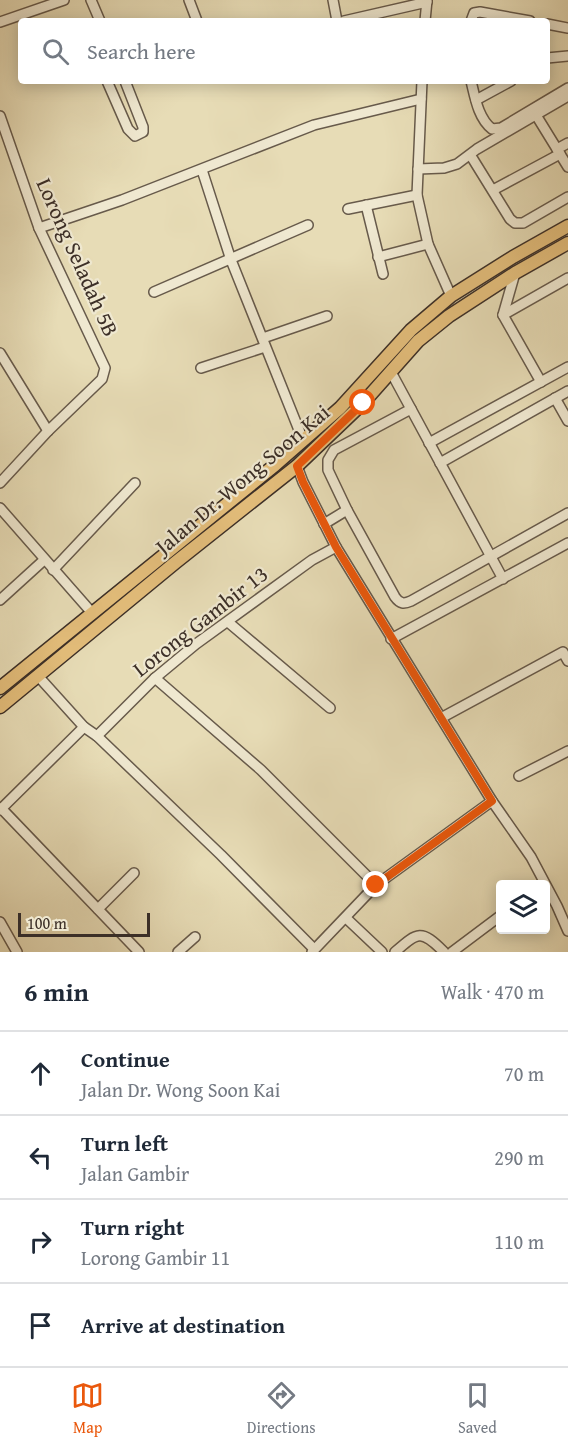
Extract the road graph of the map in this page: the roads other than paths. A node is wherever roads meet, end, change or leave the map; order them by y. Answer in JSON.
{"nodes":[{"id":1,"x":91,"y":0,"type":"edge"},
{"id":2,"x":189,"y":0,"type":"edge"},
{"id":3,"x":333,"y":0,"type":"edge"},
{"id":4,"x":61,"y":1,"type":"edge"},
{"id":5,"x":427,"y":1,"type":"edge"},
{"id":6,"x":99,"y":18,"type":"edge"},
{"id":7,"x":197,"y":18,"type":"edge"},
{"id":8,"x":336,"y":18,"type":"edge"},
{"id":9,"x":356,"y":18,"type":"edge"},
{"id":10,"x":425,"y":18,"type":"edge"},
{"id":11,"x":472,"y":18,"type":"edge"},
{"id":12,"x":513,"y":18,"type":"edge"},
{"id":13,"x":0,"y":22,"type":"edge"},
{"id":14,"x":550,"y":25,"type":"edge"},
{"id":15,"x":568,"y":28,"type":"edge"},
{"id":16,"x":568,"y":56,"type":"edge"},
{"id":17,"x":550,"y":58,"type":"edge"},
{"id":18,"x":108,"y":84,"type":"edge"},
{"id":19,"x":126,"y":84,"type":"edge"},
{"id":20,"x":422,"y":84,"type":"edge"},
{"id":21,"x":472,"y":84,"type":"edge"},
{"id":22,"x":505,"y":84,"type":"edge"},
{"id":23,"x":568,"y":88,"type":"edge"},
{"id":24,"x":568,"y":96,"type":"edge"},
{"id":25,"x":421,"y":99,"type":"junction"},
{"id":26,"x":476,"y":100,"type":"junction"},
{"id":27,"x":536,"y":115,"type":"junction"},
{"id":28,"x":0,"y":116,"type":"edge"},
{"id":29,"x":568,"y":143,"type":"edge"},
{"id":30,"x":559,"y":151,"type":"junction"},
{"id":31,"x":471,"y":156,"type":"junction"},
{"id":32,"x":568,"y":167,"type":"edge"},
{"id":33,"x":418,"y":169,"type":"junction"},
{"id":34,"x":201,"y":170,"type":"junction"},
{"id":35,"x":493,"y":190,"type":"junction"},
{"id":36,"x":417,"y":195,"type":"junction"},
{"id":37,"x":568,"y":197,"type":"edge"},
{"id":38,"x":366,"y":205,"type":"junction"},
{"id":39,"x":348,"y":209,"type":"dead end"},
{"id":40,"x":308,"y":225,"type":"dead end"},
{"id":41,"x":568,"y":226,"type":"edge"},
{"id":42,"x":39,"y":228,"type":"junction"},
{"id":43,"x":568,"y":243,"type":"edge"},
{"id":44,"x":428,"y":244,"type":"junction"},
{"id":45,"x":378,"y":257,"type":"junction"},
{"id":46,"x":231,"y":260,"type":"junction"},
{"id":47,"x":515,"y":273,"type":"junction"},
{"id":48,"x":383,"y":274,"type":"dead end"},
{"id":49,"x":568,"y":278,"type":"edge"},
{"id":50,"x":153,"y":292,"type":"dead end"},
{"id":51,"x":451,"y":296,"type":"junction"},
{"id":52,"x":327,"y":315,"type":"dead end"},
{"id":53,"x":502,"y":315,"type":"junction"},
{"id":54,"x":264,"y":343,"type":"junction"},
{"id":55,"x":0,"y":353,"type":"edge"},
{"id":56,"x":568,"y":367,"type":"edge"},
{"id":57,"x":201,"y":368,"type":"dead end"},
{"id":58,"x":391,"y":372,"type":"junction"},
{"id":59,"x":541,"y":382,"type":"junction"},
{"id":60,"x":568,"y":391,"type":"edge"},
{"id":61,"x":555,"y":398,"type":"junction"},
{"id":62,"x":411,"y":409,"type":"junction"},
{"id":63,"x":568,"y":421,"type":"edge"},
{"id":64,"x":48,"y":430,"type":"junction"},
{"id":65,"x":303,"y":440,"type":"junction"},
{"id":66,"x":429,"y":443,"type":"junction"},
{"id":67,"x":440,"y":463,"type":"junction"},
{"id":68,"x":297,"y":466,"type":"junction"},
{"id":69,"x":0,"y":483,"type":"edge"},
{"id":70,"x":135,"y":483,"type":"dead end"},
{"id":71,"x":0,"y":508,"type":"edge"},
{"id":72,"x":347,"y":510,"type":"junction"},
{"id":73,"x":568,"y":513,"type":"edge"},
{"id":74,"x":324,"y":524,"type":"junction"},
{"id":75,"x":568,"y":543,"type":"edge"},
{"id":76,"x":332,"y":550,"type":"junction"},
{"id":77,"x":490,"y":555,"type":"junction"},
{"id":78,"x":44,"y":560,"type":"junction"},
{"id":79,"x":53,"y":570,"type":"junction"},
{"id":80,"x":503,"y":579,"type":"junction"},
{"id":81,"x":0,"y":600,"type":"edge"},
{"id":82,"x":93,"y":614,"type":"junction"},
{"id":83,"x":228,"y":622,"type":"junction"},
{"id":84,"x":391,"y":639,"type":"junction"},
{"id":85,"x":566,"y":657,"type":"edge"},
{"id":86,"x":38,"y":676,"type":"junction"},
{"id":87,"x":155,"y":678,"type":"junction"},
{"id":88,"x":0,"y":688,"type":"edge"},
{"id":89,"x":0,"y":707,"type":"edge"},
{"id":90,"x":330,"y":708,"type":"dead end"},
{"id":91,"x":441,"y":718,"type":"junction"},
{"id":92,"x":84,"y":727,"type":"junction"},
{"id":93,"x":97,"y":736,"type":"junction"},
{"id":94,"x":568,"y":751,"type":"edge"},
{"id":95,"x":519,"y":776,"type":"dead end"},
{"id":96,"x":492,"y":801,"type":"junction"},
{"id":97,"x":1,"y":809,"type":"edge"},
{"id":98,"x":134,"y":873,"type":"dead end"},
{"id":99,"x":376,"y":885,"type":"junction"},
{"id":100,"x":568,"y":901,"type":"edge"},
{"id":101,"x":558,"y":906,"type":"junction"},
{"id":102,"x":98,"y":909,"type":"junction"},
{"id":103,"x":346,"y":918,"type":"junction"},
{"id":104,"x":496,"y":920,"type":"edge"},
{"id":105,"x":0,"y":922,"type":"edge"},
{"id":106,"x":568,"y":931,"type":"edge"},
{"id":107,"x":195,"y":937,"type":"dead end"},
{"id":108,"x":313,"y":951,"type":"edge"},
{"id":109,"x":17,"y":952,"type":"edge"},
{"id":110,"x":140,"y":952,"type":"edge"},
{"id":111,"x":178,"y":952,"type":"edge"},
{"id":112,"x":382,"y":952,"type":"edge"},
{"id":113,"x":395,"y":952,"type":"edge"},
{"id":114,"x":444,"y":952,"type":"edge"},
{"id":115,"x":452,"y":952,"type":"edge"}],
"edges":[{"from":1,"to":6,"type":"street"},
{"from":2,"to":7,"type":"street"},
{"from":3,"to":8,"type":"street"},
{"from":4,"to":13,"type":"street"},
{"from":5,"to":9,"type":"street"},
{"from":5,"to":10,"type":"street"},
{"from":11,"to":12,"type":"street"},
{"from":14,"to":15,"type":"street"},
{"from":16,"to":17,"type":"street"},
{"from":18,"to":19,"type":"street"},
{"from":20,"to":25,"type":"street"},
{"from":21,"to":26,"type":"street"},
{"from":22,"to":26,"type":"street"},
{"from":23,"to":26,"type":"street"},
{"from":24,"to":27,"type":"street"},
{"from":25,"to":33,"type":"street"},
{"from":25,"to":34,"type":"street"},
{"from":27,"to":30,"type":"street"},
{"from":27,"to":31,"type":"street"},
{"from":28,"to":42,"type":"street","name":"Lorong Seladah 5B"},
{"from":29,"to":30,"type":"street"},
{"from":30,"to":32,"type":"street"},
{"from":30,"to":35,"type":"street"},
{"from":31,"to":33,"type":"street"},
{"from":31,"to":35,"type":"street"},
{"from":33,"to":36,"type":"street"},
{"from":34,"to":42,"type":"street"},
{"from":34,"to":46,"type":"street"},
{"from":35,"to":37,"type":"street"},
{"from":36,"to":38,"type":"street"},
{"from":36,"to":44,"type":"street"},
{"from":38,"to":39,"type":"street"},
{"from":38,"to":45,"type":"street"},
{"from":40,"to":46,"type":"street"},
{"from":41,"to":51,"type":"main road","name":"Jalan Dr. Wong Soon Kai"},
{"from":42,"to":64,"type":"street","name":"Lorong Seladah 5B"},
{"from":43,"to":47,"type":"main road","name":"Jalan Dr. Wong Soon Kai"},
{"from":44,"to":45,"type":"street"},
{"from":44,"to":51,"type":"street"},
{"from":45,"to":48,"type":"street"},
{"from":46,"to":50,"type":"street"},
{"from":46,"to":54,"type":"street"},
{"from":47,"to":53,"type":"street"},
{"from":47,"to":58,"type":"main road","name":"Jalan Dr. Wong Soon Kai"},
{"from":49,"to":53,"type":"street"},
{"from":51,"to":65,"type":"main road","name":"Jalan Dr. Wong Soon Kai"},
{"from":52,"to":54,"type":"street"},
{"from":53,"to":59,"type":"street"},
{"from":54,"to":57,"type":"street"},
{"from":54,"to":65,"type":"street"},
{"from":55,"to":64,"type":"street"},
{"from":56,"to":59,"type":"street"},
{"from":58,"to":62,"type":"street"},
{"from":58,"to":68,"type":"main road","name":"Jalan Dr. Wong Soon Kai"},
{"from":59,"to":66,"type":"street"},
{"from":60,"to":61,"type":"street"},
{"from":61,"to":63,"type":"street"},
{"from":61,"to":67,"type":"street"},
{"from":62,"to":66,"type":"street"},
{"from":62,"to":72,"type":"street"},
{"from":64,"to":69,"type":"street"},
{"from":65,"to":82,"type":"main road","name":"Jalan Dr. Wong Soon Kai"},
{"from":66,"to":67,"type":"street"},
{"from":67,"to":77,"type":"street"},
{"from":68,"to":74,"type":"street"},
{"from":68,"to":86,"type":"main road","name":"Jalan Dr. Wong Soon Kai"},
{"from":70,"to":79,"type":"street"},
{"from":71,"to":78,"type":"street"},
{"from":72,"to":74,"type":"street"},
{"from":72,"to":77,"type":"street"},
{"from":73,"to":77,"type":"street"},
{"from":74,"to":76,"type":"street"},
{"from":75,"to":80,"type":"street"},
{"from":76,"to":83,"type":"street","name":"Lorong Gambir 13"},
{"from":76,"to":84,"type":"street"},
{"from":77,"to":80,"type":"street"},
{"from":78,"to":79,"type":"street"},
{"from":78,"to":81,"type":"street"},
{"from":79,"to":82,"type":"street"},
{"from":80,"to":84,"type":"street"},
{"from":82,"to":88,"type":"main road","name":"Jalan Dr. Wong Soon Kai"},
{"from":83,"to":87,"type":"street","name":"Lorong Gambir 13"},
{"from":83,"to":90,"type":"street"},
{"from":84,"to":91,"type":"street"},
{"from":85,"to":91,"type":"street"},
{"from":86,"to":89,"type":"main road","name":"Jalan Dr. Wong Soon Kai"},
{"from":86,"to":92,"type":"street"},
{"from":87,"to":93,"type":"street","name":"Lorong Gambir 13"},
{"from":87,"to":99,"type":"street"},
{"from":91,"to":96,"type":"street"},
{"from":92,"to":93,"type":"street"},
{"from":92,"to":97,"type":"street"},
{"from":93,"to":108,"type":"street"},
{"from":94,"to":95,"type":"street"},
{"from":96,"to":99,"type":"street"},
{"from":96,"to":101,"type":"street"},
{"from":97,"to":102,"type":"street"},
{"from":98,"to":102,"type":"street"},
{"from":99,"to":103,"type":"street"},
{"from":100,"to":101,"type":"street"},
{"from":101,"to":106,"type":"street"},
{"from":102,"to":110,"type":"street"},
{"from":103,"to":108,"type":"street"},
{"from":103,"to":112,"type":"street"},
{"from":104,"to":115,"type":"street"},
{"from":105,"to":109,"type":"street"},
{"from":107,"to":111,"type":"street"},
{"from":113,"to":114,"type":"street"}]}
